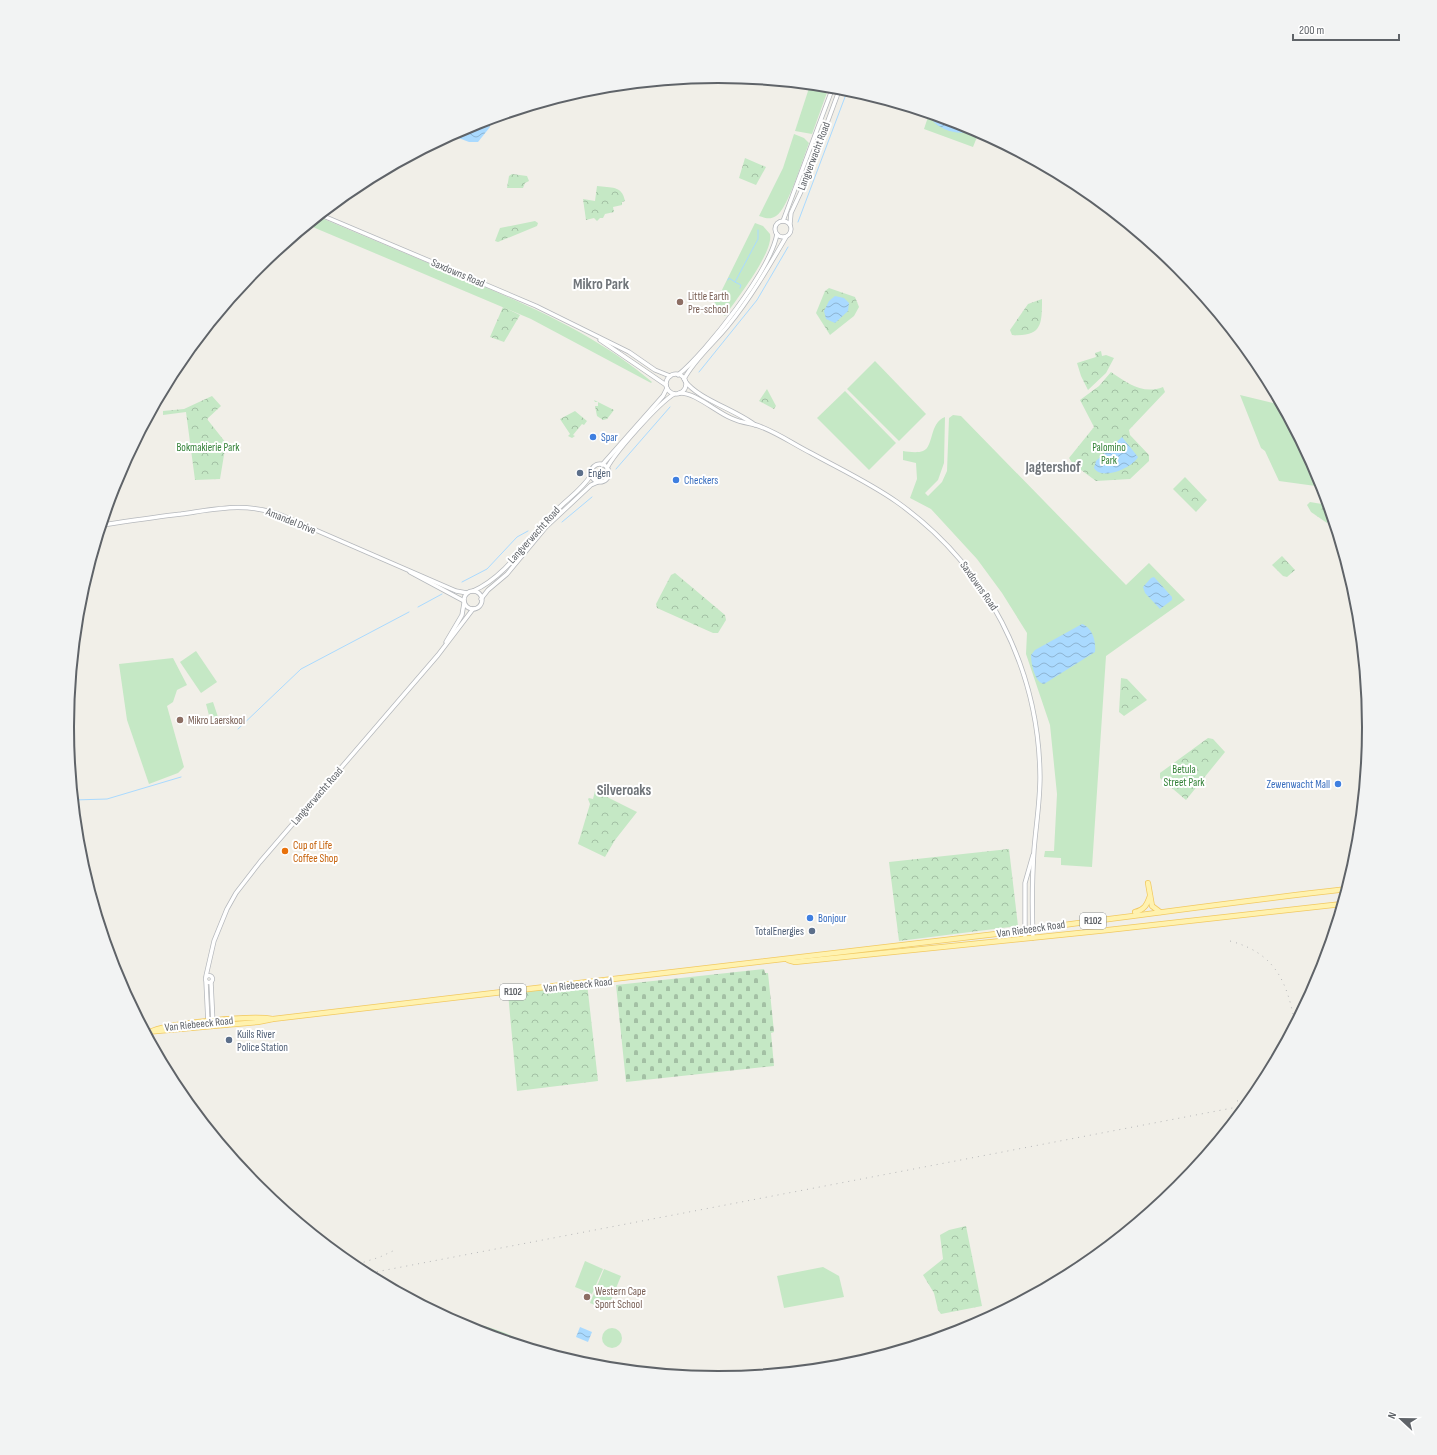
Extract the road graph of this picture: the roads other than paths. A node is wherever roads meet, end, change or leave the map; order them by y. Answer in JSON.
{"nodes":[{"id":1,"x":831,"y":93,"type":"edge"},
{"id":2,"x":838,"y":94,"type":"edge"},
{"id":3,"x":325,"y":217,"type":"edge"},
{"id":4,"x":783,"y":221,"type":"junction"},
{"id":5,"x":790,"y":224,"type":"junction"},
{"id":6,"x":777,"y":234,"type":"junction"},
{"id":7,"x":786,"y":237,"type":"junction"},
{"id":8,"x":592,"y":335,"type":"junction"},
{"id":9,"x":678,"y":375,"type":"junction"},
{"id":10,"x":670,"y":376,"type":"junction"},
{"id":11,"x":684,"y":380,"type":"junction"},
{"id":12,"x":667,"y":386,"type":"junction"},
{"id":13,"x":679,"y":393,"type":"junction"},
{"id":14,"x":674,"y":394,"type":"junction"},
{"id":15,"x":756,"y":425,"type":"junction"},
{"id":16,"x":602,"y":465,"type":"junction"},
{"id":17,"x":607,"y":468,"type":"junction"},
{"id":18,"x":591,"y":475,"type":"junction"},
{"id":19,"x":598,"y":482,"type":"junction"},
{"id":20,"x":107,"y":524,"type":"edge"},
{"id":21,"x":402,"y":567,"type":"junction"},
{"id":22,"x":473,"y":591,"type":"junction"},
{"id":23,"x":467,"y":593,"type":"junction"},
{"id":24,"x":481,"y":599,"type":"junction"},
{"id":25,"x":464,"y":602,"type":"junction"},
{"id":26,"x":473,"y":609,"type":"junction"},
{"id":27,"x":444,"y":646,"type":"junction"},
{"id":28,"x":1034,"y":852,"type":"junction"},
{"id":29,"x":1148,"y":882,"type":"dead end"},
{"id":30,"x":1342,"y":890,"type":"edge"},
{"id":31,"x":1150,"y":896,"type":"junction"},
{"id":32,"x":1338,"y":904,"type":"edge"},
{"id":33,"x":1160,"y":912,"type":"junction"},
{"id":34,"x":1116,"y":918,"type":"junction"},
{"id":35,"x":1033,"y":929,"type":"junction"},
{"id":36,"x":1025,"y":930,"type":"junction"},
{"id":37,"x":1025,"y":938,"type":"junction"},
{"id":38,"x":1033,"y":938,"type":"junction"},
{"id":39,"x":788,"y":960,"type":"junction"},
{"id":40,"x":208,"y":976,"type":"junction"},
{"id":41,"x":206,"y":982,"type":"junction"},
{"id":42,"x":211,"y":982,"type":"junction"},
{"id":43,"x":211,"y":1024,"type":"junction"},
{"id":44,"x":150,"y":1031,"type":"edge"}],
"edges":[{"from":1,"to":4,"type":"street","name":"Langverwacht Road"},
{"from":2,"to":5,"type":"street","name":"Langverwacht Road"},
{"from":3,"to":8,"type":"street","name":"Saxdowns Road"},
{"from":4,"to":5,"type":"street"},
{"from":4,"to":6,"type":"street"},
{"from":5,"to":7,"type":"street"},
{"from":6,"to":7,"type":"street"},
{"from":6,"to":9,"type":"street"},
{"from":7,"to":11,"type":"street"},
{"from":8,"to":10,"type":"street","name":"Saxdowns Road"},
{"from":8,"to":12,"type":"street","name":"Saxdowns Road"},
{"from":9,"to":10,"type":"street"},
{"from":9,"to":11,"type":"street"},
{"from":10,"to":12,"type":"street"},
{"from":11,"to":13,"type":"street"},
{"from":11,"to":15,"type":"street","name":"Saxdowns Road"},
{"from":12,"to":14,"type":"street"},
{"from":12,"to":16,"type":"street"},
{"from":13,"to":14,"type":"street"},
{"from":13,"to":15,"type":"street","name":"Saxdowns Road"},
{"from":14,"to":17,"type":"street"},
{"from":15,"to":28,"type":"street","name":"Saxdowns Road"},
{"from":16,"to":17,"type":"street"},
{"from":16,"to":18,"type":"street"},
{"from":17,"to":19,"type":"street"},
{"from":18,"to":19,"type":"street"},
{"from":18,"to":22,"type":"street","name":"Langverwacht Road"},
{"from":19,"to":24,"type":"street","name":"Langverwacht Road"},
{"from":20,"to":21,"type":"street","name":"Amandel Drive"},
{"from":21,"to":23,"type":"street","name":"Amandel Drive"},
{"from":21,"to":25,"type":"street","name":"Amandel Drive"},
{"from":22,"to":23,"type":"street"},
{"from":22,"to":24,"type":"street"},
{"from":23,"to":25,"type":"street"},
{"from":24,"to":26,"type":"street"},
{"from":25,"to":26,"type":"street"},
{"from":25,"to":27,"type":"street","name":"Langverwacht Road"},
{"from":26,"to":27,"type":"street","name":"Langverwacht Road"},
{"from":27,"to":40,"type":"street","name":"Langverwacht Road"},
{"from":28,"to":35,"type":"street","name":"Saxdowns Road"},
{"from":28,"to":36,"type":"street","name":"Saxdowns Road"},
{"from":29,"to":31,"type":"main road"},
{"from":30,"to":33,"type":"main road","name":"Van Riebeeck Road","number":"R102"},
{"from":31,"to":33,"type":"main road"},
{"from":31,"to":34,"type":"main road"},
{"from":32,"to":38,"type":"main road","name":"Van Riebeeck Road","number":"R102"},
{"from":33,"to":34,"type":"main road","name":"Van Riebeeck Road","number":"R102"},
{"from":34,"to":35,"type":"main road","name":"Van Riebeeck Road","number":"R102"},
{"from":35,"to":36,"type":"main road","name":"Van Riebeeck Road","number":"R102"},
{"from":35,"to":38,"type":"street","name":"Saxdowns Road"},
{"from":36,"to":37,"type":"street","name":"Saxdowns Road"},
{"from":36,"to":39,"type":"main road","name":"Van Riebeeck Road","number":"R102"},
{"from":37,"to":38,"type":"main road","name":"Van Riebeeck Road","number":"R102"},
{"from":37,"to":39,"type":"main road","name":"Van Riebeeck Road","number":"R102"},
{"from":39,"to":43,"type":"main road","name":"Van Riebeeck Road","number":"R102"},
{"from":40,"to":41,"type":"street"},
{"from":40,"to":42,"type":"street"},
{"from":41,"to":42,"type":"street"},
{"from":41,"to":43,"type":"street"},
{"from":42,"to":43,"type":"street"},
{"from":43,"to":44,"type":"main road","name":"Van Riebeeck Road","number":"R102"}]}
